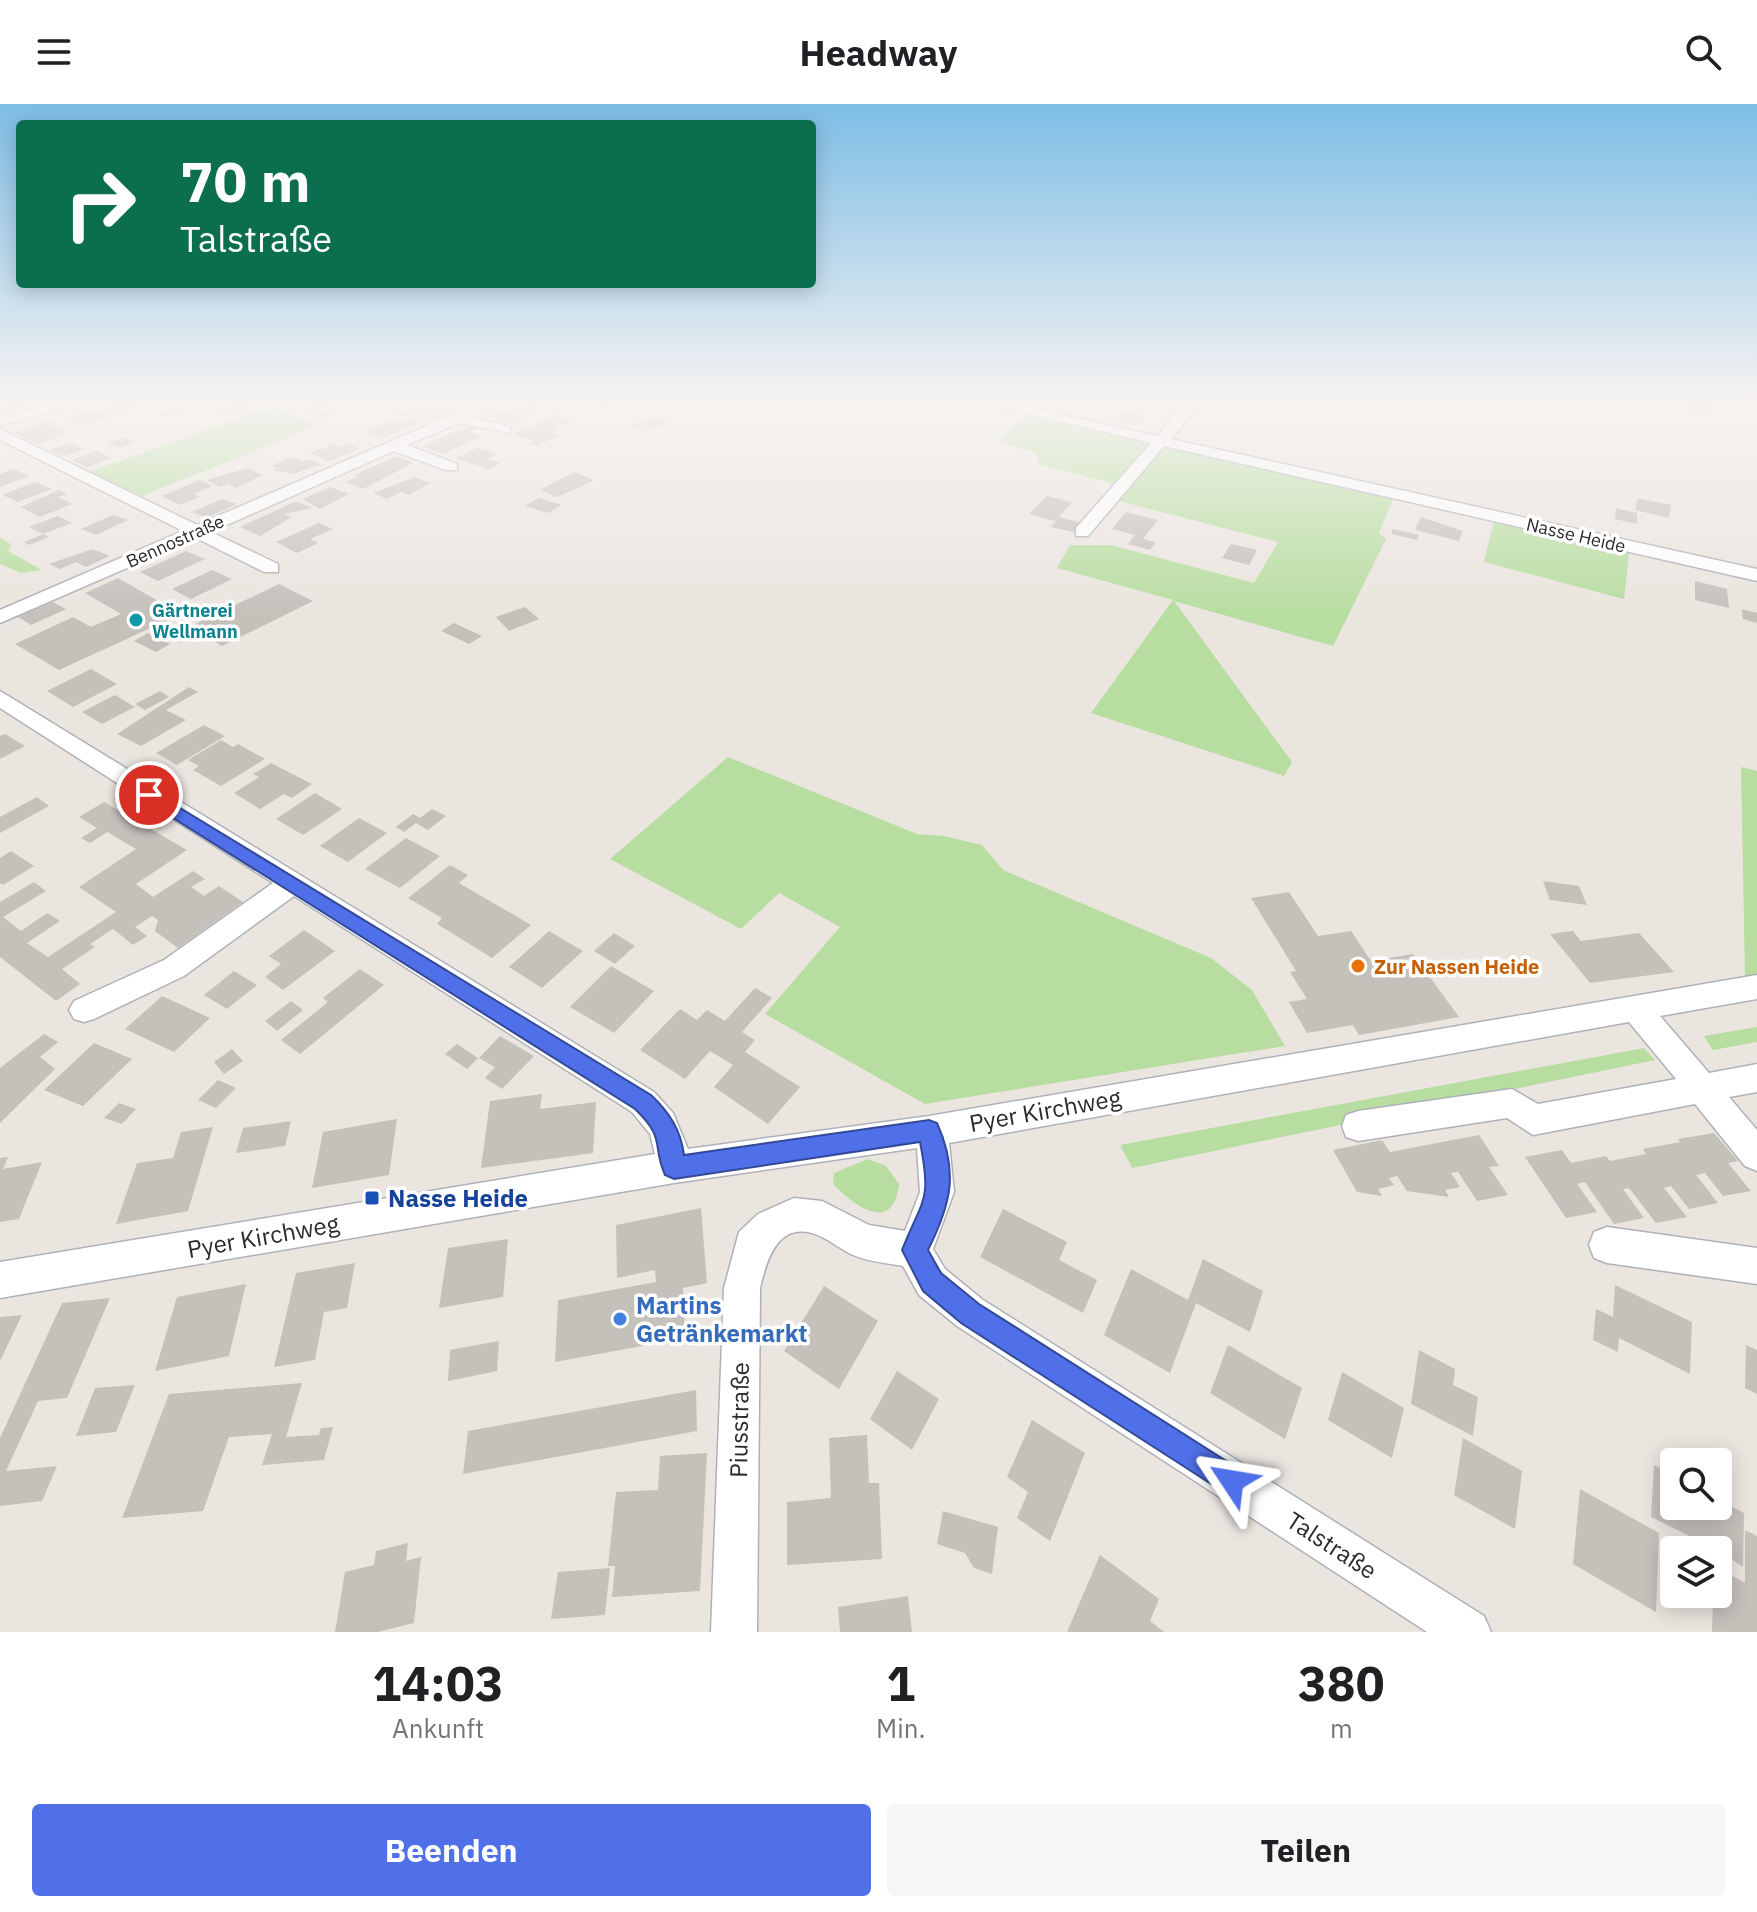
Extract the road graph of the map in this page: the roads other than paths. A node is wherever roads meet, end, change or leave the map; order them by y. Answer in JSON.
{"nodes":[{"id":1,"x":73,"y":470,"type":"edge"},
{"id":2,"x":337,"y":470,"type":"edge"},
{"id":3,"x":1136,"y":470,"type":"edge"},
{"id":4,"x":1292,"y":470,"type":"edge"},
{"id":5,"x":196,"y":531,"type":"junction"},
{"id":6,"x":1082,"y":532,"type":"dead end"},
{"id":7,"x":271,"y":568,"type":"dead end"},
{"id":8,"x":1757,"y":575,"type":"edge"},
{"id":9,"x":0,"y":617,"type":"edge"},
{"id":10,"x":0,"y":698,"type":"edge"},
{"id":11,"x":292,"y":883,"type":"junction"},
{"id":12,"x":1757,"y":987,"type":"edge"},
{"id":13,"x":1635,"y":1007,"type":"junction"},
{"id":14,"x":84,"y":1010,"type":"dead end"},
{"id":15,"x":1757,"y":1078,"type":"edge"},
{"id":16,"x":1701,"y":1088,"type":"junction"},
{"id":17,"x":1358,"y":1126,"type":"dead end"},
{"id":18,"x":929,"y":1131,"type":"junction"},
{"id":19,"x":1757,"y":1155,"type":"edge"},
{"id":20,"x":674,"y":1167,"type":"junction"},
{"id":21,"x":1607,"y":1245,"type":"dead end"},
{"id":22,"x":914,"y":1250,"type":"junction"},
{"id":23,"x":1757,"y":1266,"type":"edge"},
{"id":24,"x":0,"y":1280,"type":"edge"},
{"id":25,"x":734,"y":1632,"type":"edge"},
{"id":26,"x":1468,"y":1632,"type":"edge"}],
"edges":[{"from":1,"to":5,"type":"street"},
{"from":2,"to":5,"type":"street","name":"Bennostraße"},
{"from":3,"to":6,"type":"street"},
{"from":4,"to":8,"type":"street","name":"Nasse Heide"},
{"from":5,"to":7,"type":"street"},
{"from":5,"to":9,"type":"street","name":"Bennostraße"},
{"from":10,"to":11,"type":"street"},
{"from":11,"to":14,"type":"street"},
{"from":11,"to":20,"type":"street"},
{"from":12,"to":13,"type":"street","name":"Pyer Kirchweg"},
{"from":13,"to":16,"type":"street"},
{"from":13,"to":18,"type":"street","name":"Pyer Kirchweg"},
{"from":15,"to":16,"type":"street"},
{"from":16,"to":17,"type":"street"},
{"from":16,"to":19,"type":"street"},
{"from":18,"to":20,"type":"street","name":"Pyer Kirchweg"},
{"from":18,"to":22,"type":"street"},
{"from":20,"to":24,"type":"street","name":"Pyer Kirchweg"},
{"from":21,"to":23,"type":"street"},
{"from":22,"to":25,"type":"street","name":"Piusstraße"},
{"from":22,"to":26,"type":"street","name":"Talstraße"}]}
